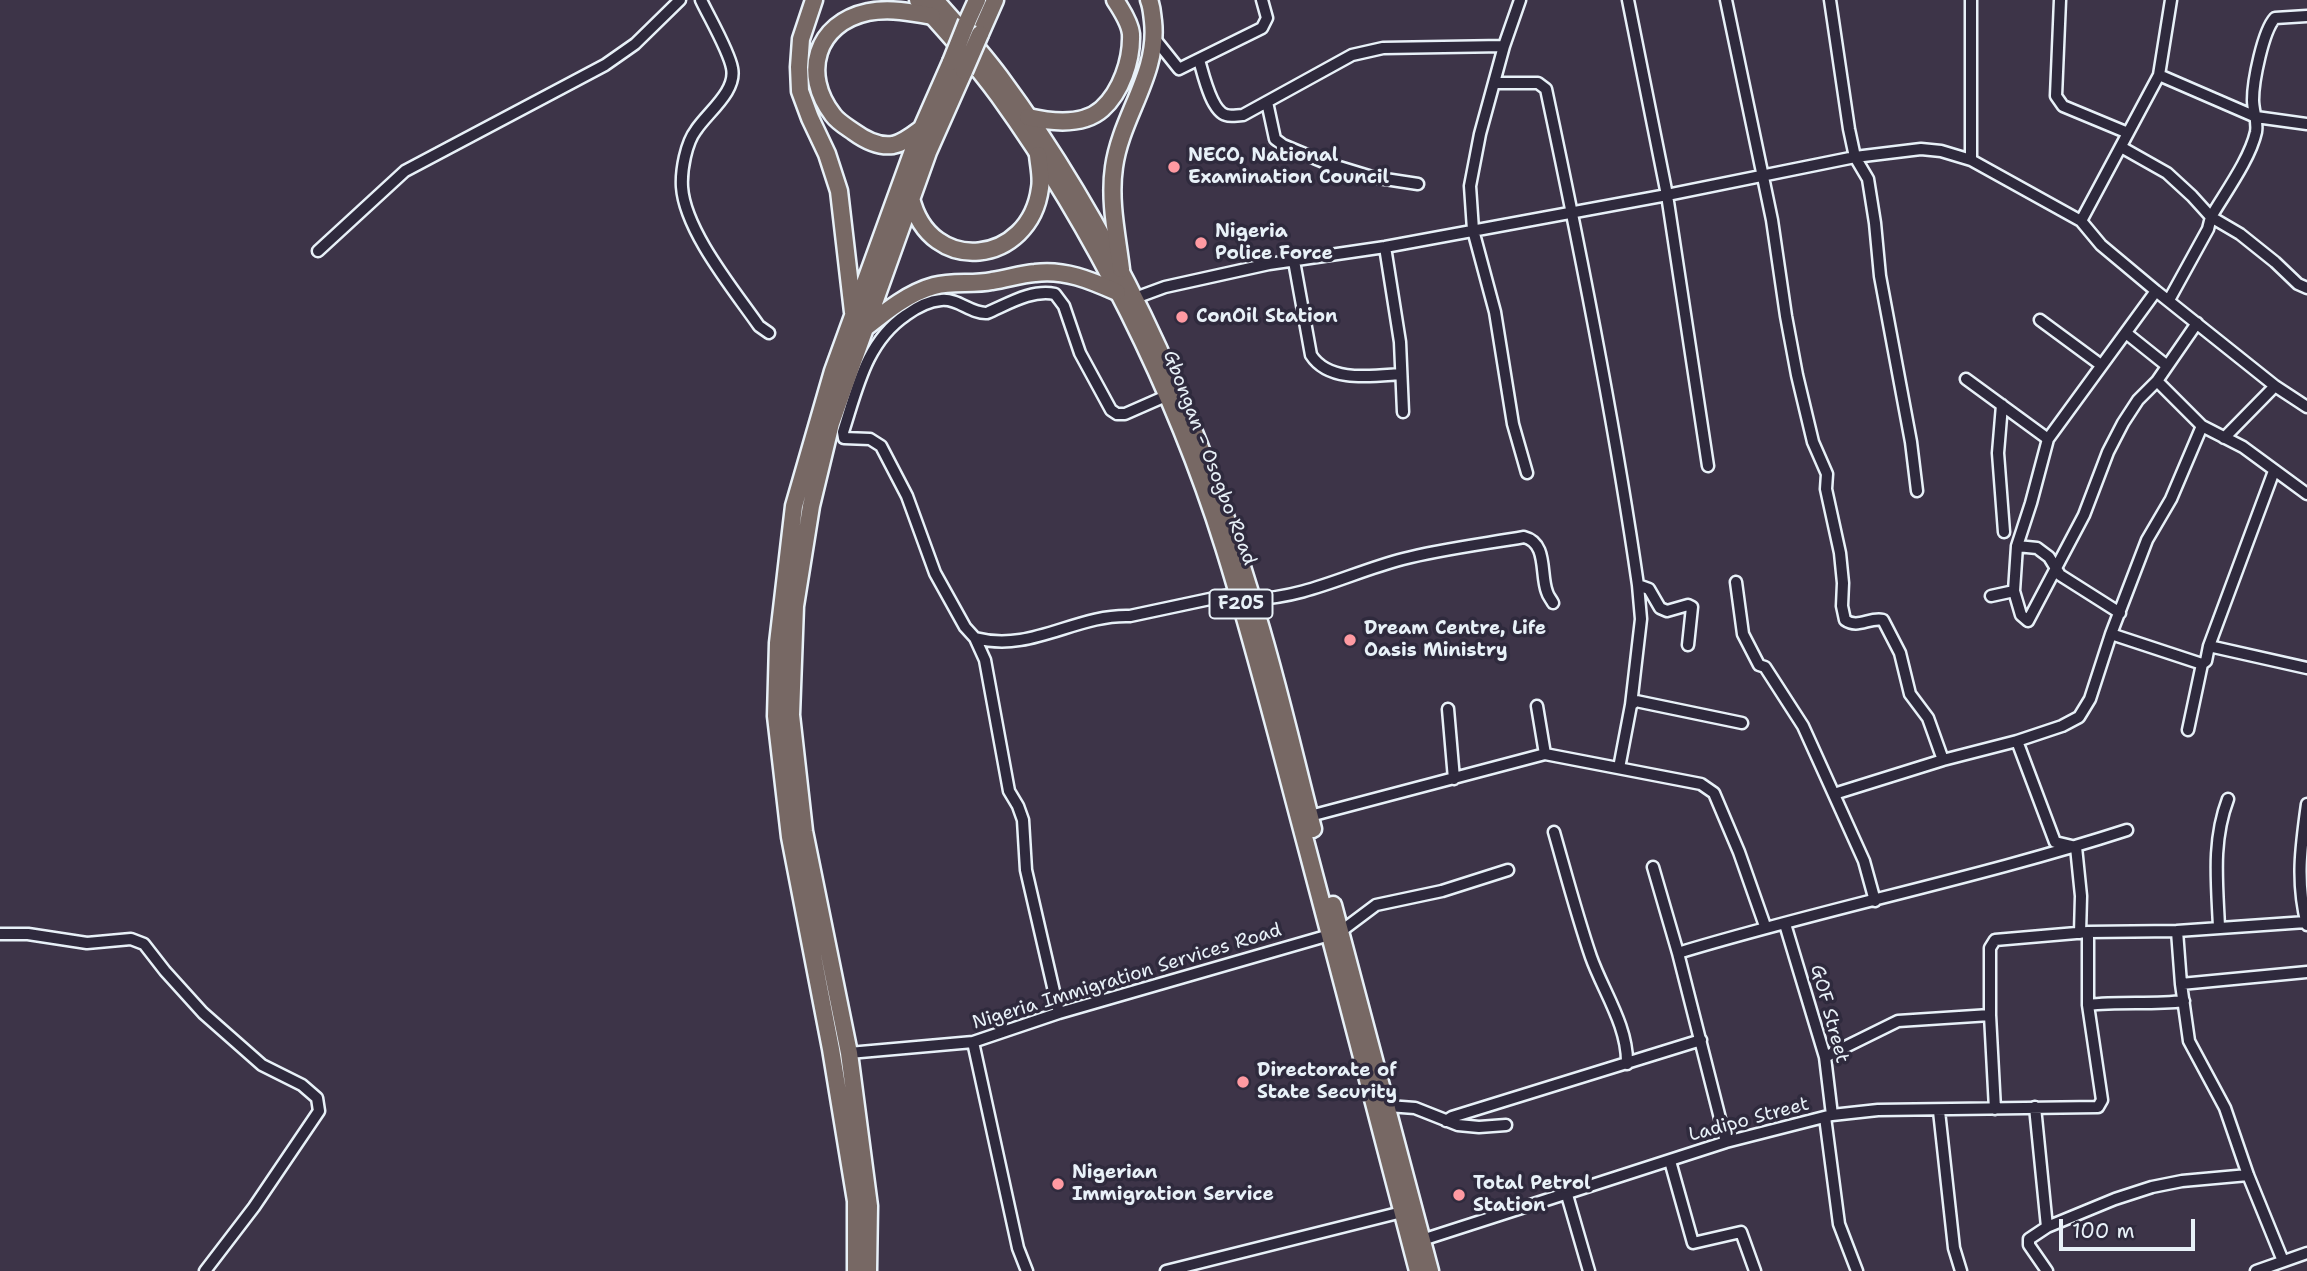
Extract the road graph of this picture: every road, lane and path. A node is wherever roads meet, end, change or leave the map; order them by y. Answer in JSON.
{"nodes":[{"id":1,"x":663,"y":0,"type":"edge"},
{"id":2,"x":680,"y":0,"type":"edge"},
{"id":3,"x":701,"y":0,"type":"edge"},
{"id":4,"x":814,"y":0,"type":"edge"},
{"id":5,"x":918,"y":0,"type":"edge"},
{"id":6,"x":978,"y":0,"type":"edge"},
{"id":7,"x":995,"y":0,"type":"edge"},
{"id":8,"x":1115,"y":0,"type":"edge"},
{"id":9,"x":1149,"y":0,"type":"edge"},
{"id":10,"x":1262,"y":0,"type":"edge"},
{"id":11,"x":1520,"y":0,"type":"edge"},
{"id":12,"x":1628,"y":0,"type":"edge"},
{"id":13,"x":1726,"y":0,"type":"edge"},
{"id":14,"x":1830,"y":0,"type":"edge"},
{"id":15,"x":1971,"y":0,"type":"edge"},
{"id":16,"x":2060,"y":0,"type":"edge"},
{"id":17,"x":2171,"y":0,"type":"edge"},
{"id":18,"x":934,"y":8,"type":"edge"},
{"id":19,"x":672,"y":9,"type":"junction"},
{"id":20,"x":2307,"y":16,"type":"edge"},
{"id":21,"x":1155,"y":39,"type":"junction"},
{"id":22,"x":1504,"y":46,"type":"junction"},
{"id":23,"x":1199,"y":60,"type":"junction"},
{"id":24,"x":958,"y":67,"type":"junction"},
{"id":25,"x":2159,"y":75,"type":"junction"},
{"id":26,"x":1494,"y":83,"type":"junction"},
{"id":27,"x":1267,"y":102,"type":"junction"},
{"id":28,"x":1028,"y":117,"type":"junction"},
{"id":29,"x":2256,"y":117,"type":"junction"},
{"id":30,"x":2307,"y":124,"type":"edge"},
{"id":31,"x":921,"y":129,"type":"junction"},
{"id":32,"x":2128,"y":133,"type":"junction"},
{"id":33,"x":2121,"y":147,"type":"junction"},
{"id":34,"x":1038,"y":155,"type":"junction"},
{"id":35,"x":1855,"y":157,"type":"junction"},
{"id":36,"x":1971,"y":160,"type":"junction"},
{"id":37,"x":1761,"y":177,"type":"junction"},
{"id":38,"x":1418,"y":184,"type":"dead end"},
{"id":39,"x":1667,"y":195,"type":"junction"},
{"id":40,"x":912,"y":198,"type":"junction"},
{"id":41,"x":1572,"y":212,"type":"junction"},
{"id":42,"x":2211,"y":217,"type":"junction"},
{"id":43,"x":2081,"y":221,"type":"junction"},
{"id":44,"x":1473,"y":230,"type":"junction"},
{"id":45,"x":1385,"y":247,"type":"junction"},
{"id":46,"x":318,"y":251,"type":"dead end"},
{"id":47,"x":1294,"y":261,"type":"junction"},
{"id":48,"x":1121,"y":269,"type":"junction"},
{"id":49,"x":2307,"y":288,"type":"edge"},
{"id":50,"x":2156,"y":290,"type":"junction"},
{"id":51,"x":1117,"y":292,"type":"junction"},
{"id":52,"x":1135,"y":298,"type":"junction"},
{"id":53,"x":2169,"y":300,"type":"junction"},
{"id":54,"x":2040,"y":320,"type":"dead end"},
{"id":55,"x":859,"y":322,"type":"junction"},
{"id":56,"x":2197,"y":323,"type":"junction"},
{"id":57,"x":769,"y":333,"type":"dead end"},
{"id":58,"x":2126,"y":333,"type":"junction"},
{"id":59,"x":2101,"y":365,"type":"junction"},
{"id":60,"x":2166,"y":365,"type":"junction"},
{"id":61,"x":1401,"y":374,"type":"junction"},
{"id":62,"x":1966,"y":379,"type":"dead end"},
{"id":63,"x":2157,"y":381,"type":"junction"},
{"id":64,"x":2275,"y":386,"type":"junction"},
{"id":65,"x":1166,"y":396,"type":"junction"},
{"id":66,"x":2002,"y":405,"type":"junction"},
{"id":67,"x":2307,"y":407,"type":"edge"},
{"id":68,"x":1403,"y":412,"type":"dead end"},
{"id":69,"x":2202,"y":426,"type":"junction"},
{"id":70,"x":2224,"y":438,"type":"junction"},
{"id":71,"x":2048,"y":439,"type":"junction"},
{"id":72,"x":1708,"y":466,"type":"dead end"},
{"id":73,"x":2274,"y":471,"type":"junction"},
{"id":74,"x":1527,"y":473,"type":"dead end"},
{"id":75,"x":1917,"y":491,"type":"dead end"},
{"id":76,"x":2307,"y":492,"type":"edge"},
{"id":77,"x":2004,"y":532,"type":"dead end"},
{"id":78,"x":2017,"y":546,"type":"junction"},
{"id":79,"x":2057,"y":568,"type":"junction"},
{"id":80,"x":1736,"y":582,"type":"dead end"},
{"id":81,"x":1638,"y":585,"type":"junction"},
{"id":82,"x":2014,"y":591,"type":"junction"},
{"id":83,"x":1245,"y":596,"type":"junction"},
{"id":84,"x":1991,"y":596,"type":"dead end"},
{"id":85,"x":1553,"y":603,"type":"dead end"},
{"id":86,"x":2120,"y":613,"type":"junction"},
{"id":87,"x":2111,"y":634,"type":"junction"},
{"id":88,"x":975,"y":638,"type":"junction"},
{"id":89,"x":1000,"y":643,"type":"junction"},
{"id":90,"x":1688,"y":645,"type":"dead end"},
{"id":91,"x":2209,"y":646,"type":"junction"},
{"id":92,"x":985,"y":660,"type":"junction"},
{"id":93,"x":2202,"y":664,"type":"junction"},
{"id":94,"x":2307,"y":668,"type":"edge"},
{"id":95,"x":1631,"y":705,"type":"junction"},
{"id":96,"x":1537,"y":706,"type":"dead end"},
{"id":97,"x":1447,"y":709,"type":"dead end"},
{"id":98,"x":1742,"y":723,"type":"dead end"},
{"id":99,"x":2188,"y":730,"type":"dead end"},
{"id":100,"x":2017,"y":741,"type":"junction"},
{"id":101,"x":1545,"y":754,"type":"junction"},
{"id":102,"x":1943,"y":760,"type":"junction"},
{"id":103,"x":1619,"y":768,"type":"junction"},
{"id":104,"x":1454,"y":779,"type":"junction"},
{"id":105,"x":1834,"y":794,"type":"junction"},
{"id":106,"x":2228,"y":799,"type":"dead end"},
{"id":107,"x":2307,"y":804,"type":"edge"},
{"id":108,"x":1310,"y":816,"type":"junction"},
{"id":109,"x":2127,"y":830,"type":"dead end"},
{"id":110,"x":1554,"y":832,"type":"dead end"},
{"id":111,"x":2076,"y":847,"type":"junction"},
{"id":112,"x":1653,"y":867,"type":"dead end"},
{"id":113,"x":1508,"y":870,"type":"dead end"},
{"id":114,"x":1875,"y":901,"type":"junction"},
{"id":115,"x":1785,"y":924,"type":"junction"},
{"id":116,"x":2306,"y":924,"type":"edge"},
{"id":117,"x":1765,"y":926,"type":"junction"},
{"id":118,"x":2219,"y":927,"type":"junction"},
{"id":119,"x":2177,"y":931,"type":"junction"},
{"id":120,"x":2084,"y":932,"type":"junction"},
{"id":121,"x":0,"y":934,"type":"edge"},
{"id":122,"x":1335,"y":934,"type":"junction"},
{"id":123,"x":1678,"y":953,"type":"junction"},
{"id":124,"x":2307,"y":972,"type":"edge"},
{"id":125,"x":2181,"y":984,"type":"junction"},
{"id":126,"x":2184,"y":1001,"type":"junction"},
{"id":127,"x":2088,"y":1005,"type":"junction"},
{"id":128,"x":1059,"y":1013,"type":"junction"},
{"id":129,"x":1990,"y":1015,"type":"junction"},
{"id":130,"x":1701,"y":1040,"type":"junction"},
{"id":131,"x":973,"y":1042,"type":"junction"},
{"id":132,"x":849,"y":1053,"type":"junction"},
{"id":133,"x":1825,"y":1057,"type":"junction"},
{"id":134,"x":1627,"y":1064,"type":"junction"},
{"id":135,"x":1388,"y":1106,"type":"junction"},
{"id":136,"x":2035,"y":1107,"type":"junction"},
{"id":137,"x":1995,"y":1109,"type":"junction"},
{"id":138,"x":1939,"y":1111,"type":"junction"},
{"id":139,"x":1828,"y":1116,"type":"junction"},
{"id":140,"x":1446,"y":1121,"type":"junction"},
{"id":141,"x":1506,"y":1125,"type":"dead end"},
{"id":142,"x":1726,"y":1142,"type":"junction"},
{"id":143,"x":1670,"y":1161,"type":"junction"},
{"id":144,"x":2248,"y":1175,"type":"junction"},
{"id":145,"x":1567,"y":1195,"type":"junction"},
{"id":146,"x":1402,"y":1212,"type":"junction"},
{"id":147,"x":2047,"y":1227,"type":"junction"},
{"id":148,"x":1422,"y":1240,"type":"junction"},
{"id":149,"x":2307,"y":1253,"type":"edge"},
{"id":150,"x":2283,"y":1261,"type":"junction"},
{"id":151,"x":205,"y":1271,"type":"edge"},
{"id":152,"x":856,"y":1271,"type":"edge"},
{"id":153,"x":868,"y":1271,"type":"edge"},
{"id":154,"x":1027,"y":1271,"type":"edge"},
{"id":155,"x":1166,"y":1271,"type":"edge"},
{"id":156,"x":1418,"y":1271,"type":"edge"},
{"id":157,"x":1430,"y":1271,"type":"edge"},
{"id":158,"x":1589,"y":1271,"type":"edge"},
{"id":159,"x":1755,"y":1271,"type":"edge"},
{"id":160,"x":1857,"y":1271,"type":"edge"},
{"id":161,"x":1961,"y":1271,"type":"edge"},
{"id":162,"x":2047,"y":1271,"type":"edge"},
{"id":163,"x":2256,"y":1271,"type":"edge"}],
"edges":[{"from":1,"to":19,"type":"street"},
{"from":2,"to":19,"type":"street"},
{"from":3,"to":57,"type":"street"},
{"from":4,"to":55,"type":"main road"},
{"from":5,"to":18,"type":"main road","name":"Gbongan - Osogbo Road","number":"F205"},
{"from":6,"to":24,"type":"main road","bridge":true},
{"from":7,"to":24,"type":"main road","bridge":true},
{"from":8,"to":28,"type":"main road"},
{"from":9,"to":21,"type":"main road"},
{"from":10,"to":23,"type":"street"},
{"from":11,"to":22,"type":"street"},
{"from":12,"to":39,"type":"street"},
{"from":13,"to":37,"type":"street"},
{"from":14,"to":35,"type":"street"},
{"from":15,"to":36,"type":"street"},
{"from":16,"to":32,"type":"street"},
{"from":17,"to":25,"type":"street"},
{"from":18,"to":28,"type":"main road","name":"Gbongan - Osogbo Road","number":"F205"},
{"from":18,"to":31,"type":"main road"},
{"from":18,"to":34,"type":"main road","name":"Gbongan - Osogbo Road","number":"F205"},
{"from":19,"to":46,"type":"street"},
{"from":20,"to":29,"type":"street"},
{"from":21,"to":23,"type":"street"},
{"from":21,"to":48,"type":"main road"},
{"from":22,"to":26,"type":"street"},
{"from":22,"to":27,"type":"street"},
{"from":23,"to":27,"type":"street"},
{"from":24,"to":31,"type":"main road"},
{"from":24,"to":40,"type":"main road"},
{"from":25,"to":29,"type":"street"},
{"from":25,"to":32,"type":"street"},
{"from":26,"to":41,"type":"street"},
{"from":26,"to":44,"type":"street"},
{"from":27,"to":38,"type":"street"},
{"from":28,"to":48,"type":"main road","name":"Gbongan - Osogbo Road","number":"F205"},
{"from":29,"to":30,"type":"street"},
{"from":29,"to":42,"type":"street"},
{"from":31,"to":55,"type":"main road"},
{"from":32,"to":33,"type":"street"},
{"from":33,"to":42,"type":"street"},
{"from":33,"to":43,"type":"street"},
{"from":34,"to":40,"type":"main road"},
{"from":34,"to":51,"type":"main road","name":"Gbongan - Osogbo Road","number":"F205"},
{"from":35,"to":36,"type":"street"},
{"from":35,"to":37,"type":"street"},
{"from":35,"to":75,"type":"street"},
{"from":36,"to":43,"type":"street"},
{"from":37,"to":39,"type":"street"},
{"from":37,"to":102,"type":"street"},
{"from":39,"to":41,"type":"street"},
{"from":39,"to":72,"type":"street"},
{"from":40,"to":55,"type":"main road"},
{"from":41,"to":44,"type":"street"},
{"from":41,"to":81,"type":"street"},
{"from":42,"to":49,"type":"street"},
{"from":42,"to":53,"type":"street"},
{"from":43,"to":50,"type":"street"},
{"from":44,"to":45,"type":"street"},
{"from":44,"to":74,"type":"street"},
{"from":45,"to":47,"type":"street"},
{"from":45,"to":61,"type":"street"},
{"from":47,"to":52,"type":"street"},
{"from":47,"to":61,"type":"street"},
{"from":48,"to":52,"type":"main road","name":"Gbongan - Osogbo Road","number":"F205"},
{"from":50,"to":53,"type":"street"},
{"from":50,"to":58,"type":"street"},
{"from":51,"to":55,"type":"main road"},
{"from":51,"to":65,"type":"main road","name":"Gbongan - Osogbo Road","number":"F205"},
{"from":52,"to":83,"type":"main road","name":"Gbongan - Osogbo Road","number":"F205"},
{"from":53,"to":56,"type":"street"},
{"from":54,"to":59,"type":"street"},
{"from":55,"to":132,"type":"main road"},
{"from":55,"to":152,"type":"main road"},
{"from":56,"to":60,"type":"street"},
{"from":56,"to":64,"type":"street"},
{"from":58,"to":59,"type":"street"},
{"from":58,"to":60,"type":"street"},
{"from":59,"to":71,"type":"street"},
{"from":60,"to":63,"type":"street"},
{"from":61,"to":68,"type":"street"},
{"from":62,"to":66,"type":"street"},
{"from":63,"to":69,"type":"street"},
{"from":63,"to":79,"type":"street"},
{"from":64,"to":67,"type":"street"},
{"from":64,"to":70,"type":"street"},
{"from":65,"to":83,"type":"main road","name":"Gbongan - Osogbo Road","number":"F205"},
{"from":65,"to":88,"type":"street"},
{"from":66,"to":71,"type":"street"},
{"from":66,"to":77,"type":"street"},
{"from":69,"to":70,"type":"street"},
{"from":69,"to":86,"type":"street"},
{"from":70,"to":73,"type":"street"},
{"from":71,"to":78,"type":"street"},
{"from":73,"to":76,"type":"street"},
{"from":73,"to":91,"type":"street"},
{"from":78,"to":79,"type":"street"},
{"from":78,"to":82,"type":"street"},
{"from":79,"to":82,"type":"street"},
{"from":79,"to":86,"type":"street"},
{"from":80,"to":105,"type":"street"},
{"from":81,"to":90,"type":"street"},
{"from":81,"to":95,"type":"street"},
{"from":82,"to":84,"type":"street"},
{"from":83,"to":85,"type":"street"},
{"from":83,"to":89,"type":"street"},
{"from":83,"to":108,"type":"main road","name":"Gbongan - Osogbo Road","number":"F205"},
{"from":83,"to":122,"type":"main road","name":"Gbongan - Osogbo Road","number":"F205"},
{"from":86,"to":87,"type":"street"},
{"from":87,"to":93,"type":"street"},
{"from":87,"to":100,"type":"street"},
{"from":88,"to":89,"type":"street"},
{"from":88,"to":92,"type":"street"},
{"from":89,"to":92,"type":"street"},
{"from":91,"to":93,"type":"street"},
{"from":91,"to":94,"type":"street"},
{"from":92,"to":128,"type":"street"},
{"from":93,"to":99,"type":"street"},
{"from":95,"to":98,"type":"street"},
{"from":95,"to":103,"type":"street"},
{"from":96,"to":101,"type":"street"},
{"from":97,"to":104,"type":"street"},
{"from":100,"to":102,"type":"street"},
{"from":100,"to":111,"type":"street"},
{"from":101,"to":103,"type":"street"},
{"from":101,"to":104,"type":"street"},
{"from":102,"to":105,"type":"street"},
{"from":103,"to":117,"type":"street"},
{"from":104,"to":108,"type":"street"},
{"from":105,"to":114,"type":"street"},
{"from":106,"to":118,"type":"street"},
{"from":107,"to":116,"type":"street"},
{"from":108,"to":122,"type":"main road","name":"Gbongan - Osogbo Road","number":"F205"},
{"from":109,"to":111,"type":"street"},
{"from":110,"to":134,"type":"street"},
{"from":111,"to":114,"type":"street"},
{"from":111,"to":120,"type":"street"},
{"from":112,"to":123,"type":"street"},
{"from":113,"to":122,"type":"street"},
{"from":114,"to":115,"type":"street"},
{"from":115,"to":117,"type":"street"},
{"from":115,"to":133,"type":"street","name":"GOF Street"},
{"from":116,"to":118,"type":"street"},
{"from":117,"to":123,"type":"street"},
{"from":118,"to":119,"type":"street"},
{"from":119,"to":120,"type":"street"},
{"from":119,"to":125,"type":"street"},
{"from":120,"to":127,"type":"street"},
{"from":120,"to":129,"type":"street"},
{"from":121,"to":151,"type":"street"},
{"from":122,"to":128,"type":"street","name":"Nigeria Immigration Services Road"},
{"from":122,"to":135,"type":"main road","name":"Gbongan - Osogbo Road","number":"F205"},
{"from":122,"to":146,"type":"main road","name":"Gbongan - Osogbo Road","number":"F205"},
{"from":123,"to":130,"type":"street"},
{"from":124,"to":125,"type":"street"},
{"from":125,"to":126,"type":"street"},
{"from":126,"to":127,"type":"street"},
{"from":126,"to":144,"type":"street"},
{"from":127,"to":136,"type":"street","name":"Ladipo Street"},
{"from":128,"to":131,"type":"street","name":"Nigeria Immigration Services Road"},
{"from":129,"to":133,"type":"street"},
{"from":129,"to":137,"type":"street"},
{"from":130,"to":134,"type":"street"},
{"from":130,"to":142,"type":"street"},
{"from":131,"to":132,"type":"street","name":"Nigeria Immigration Services Road"},
{"from":131,"to":154,"type":"street"},
{"from":132,"to":153,"type":"main road"},
{"from":133,"to":139,"type":"street","name":"GOF Street"},
{"from":134,"to":140,"type":"street"},
{"from":135,"to":140,"type":"street"},
{"from":135,"to":148,"type":"main road","name":"Gbongan - Osogbo Road","number":"F205"},
{"from":136,"to":137,"type":"street","name":"Ladipo Street"},
{"from":136,"to":147,"type":"street"},
{"from":137,"to":138,"type":"street","name":"Ladipo Street"},
{"from":138,"to":139,"type":"street","name":"Ladipo Street"},
{"from":138,"to":161,"type":"street"},
{"from":139,"to":142,"type":"street","name":"Ladipo Street"},
{"from":139,"to":160,"type":"street","name":"GOF Street"},
{"from":140,"to":141,"type":"street"},
{"from":142,"to":143,"type":"street","name":"Ladipo Street"},
{"from":143,"to":145,"type":"street","name":"Ladipo Street"},
{"from":143,"to":159,"type":"street"},
{"from":144,"to":147,"type":"street"},
{"from":144,"to":150,"type":"street"},
{"from":145,"to":148,"type":"street","name":"Ladipo Street"},
{"from":145,"to":158,"type":"street"},
{"from":146,"to":155,"type":"street"},
{"from":146,"to":156,"type":"main road","name":"Gbongan - Osogbo Road","number":"F205"},
{"from":147,"to":162,"type":"street"},
{"from":148,"to":157,"type":"main road","name":"Gbongan - Osogbo Road","number":"F205"},
{"from":149,"to":150,"type":"street"},
{"from":150,"to":163,"type":"street"}]}
